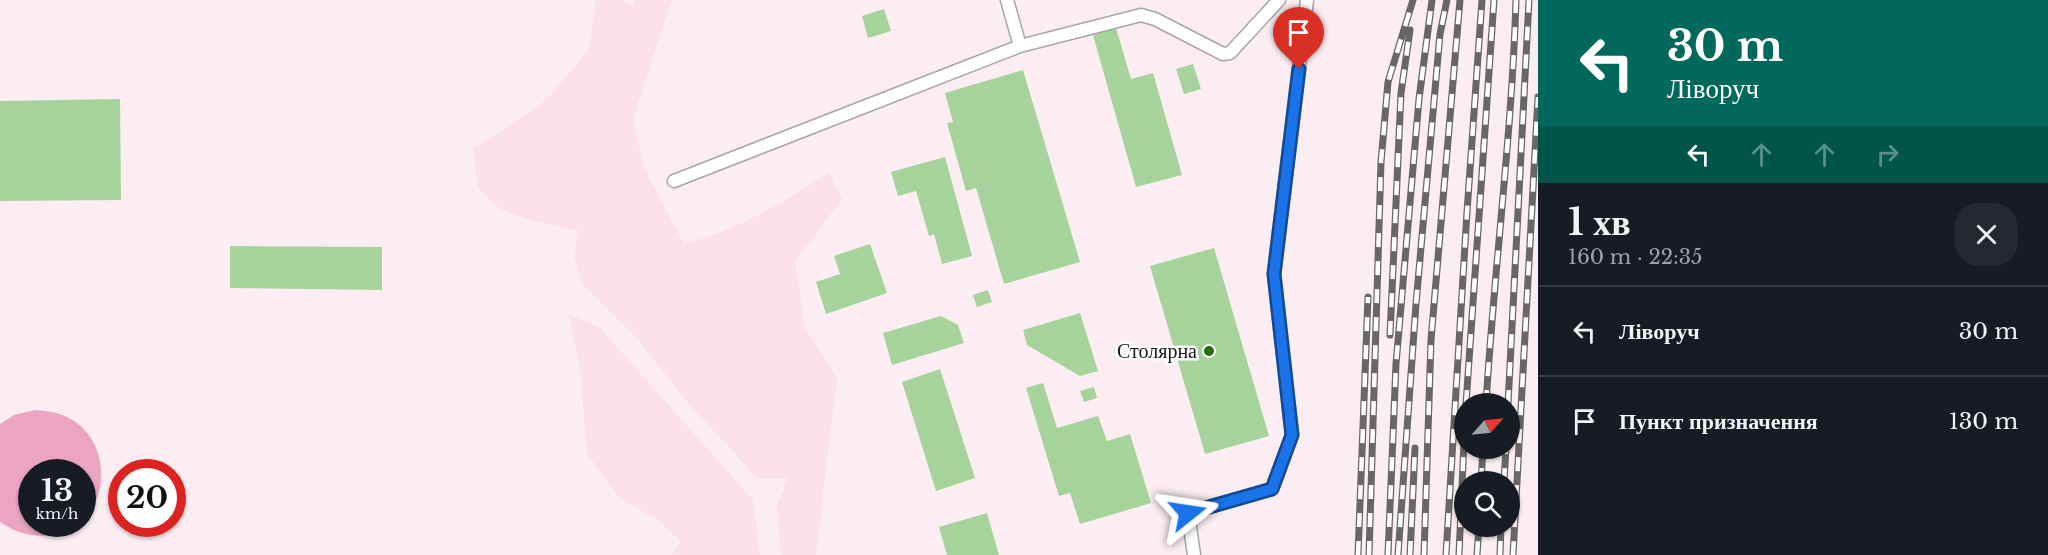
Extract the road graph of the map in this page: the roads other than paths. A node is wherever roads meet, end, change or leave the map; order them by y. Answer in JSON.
{"nodes":[{"id":1,"x":1007,"y":0,"type":"edge"},
{"id":2,"x":1279,"y":0,"type":"edge"},
{"id":3,"x":1307,"y":0,"type":"edge"},
{"id":4,"x":1020,"y":46,"type":"junction"},
{"id":5,"x":674,"y":181,"type":"dead end"},
{"id":6,"x":1194,"y":555,"type":"edge"}],
"edges":[{"from":1,"to":4,"type":"lane"},
{"from":2,"to":4,"type":"lane"},
{"from":3,"to":6,"type":"lane"},
{"from":4,"to":5,"type":"lane"}]}
